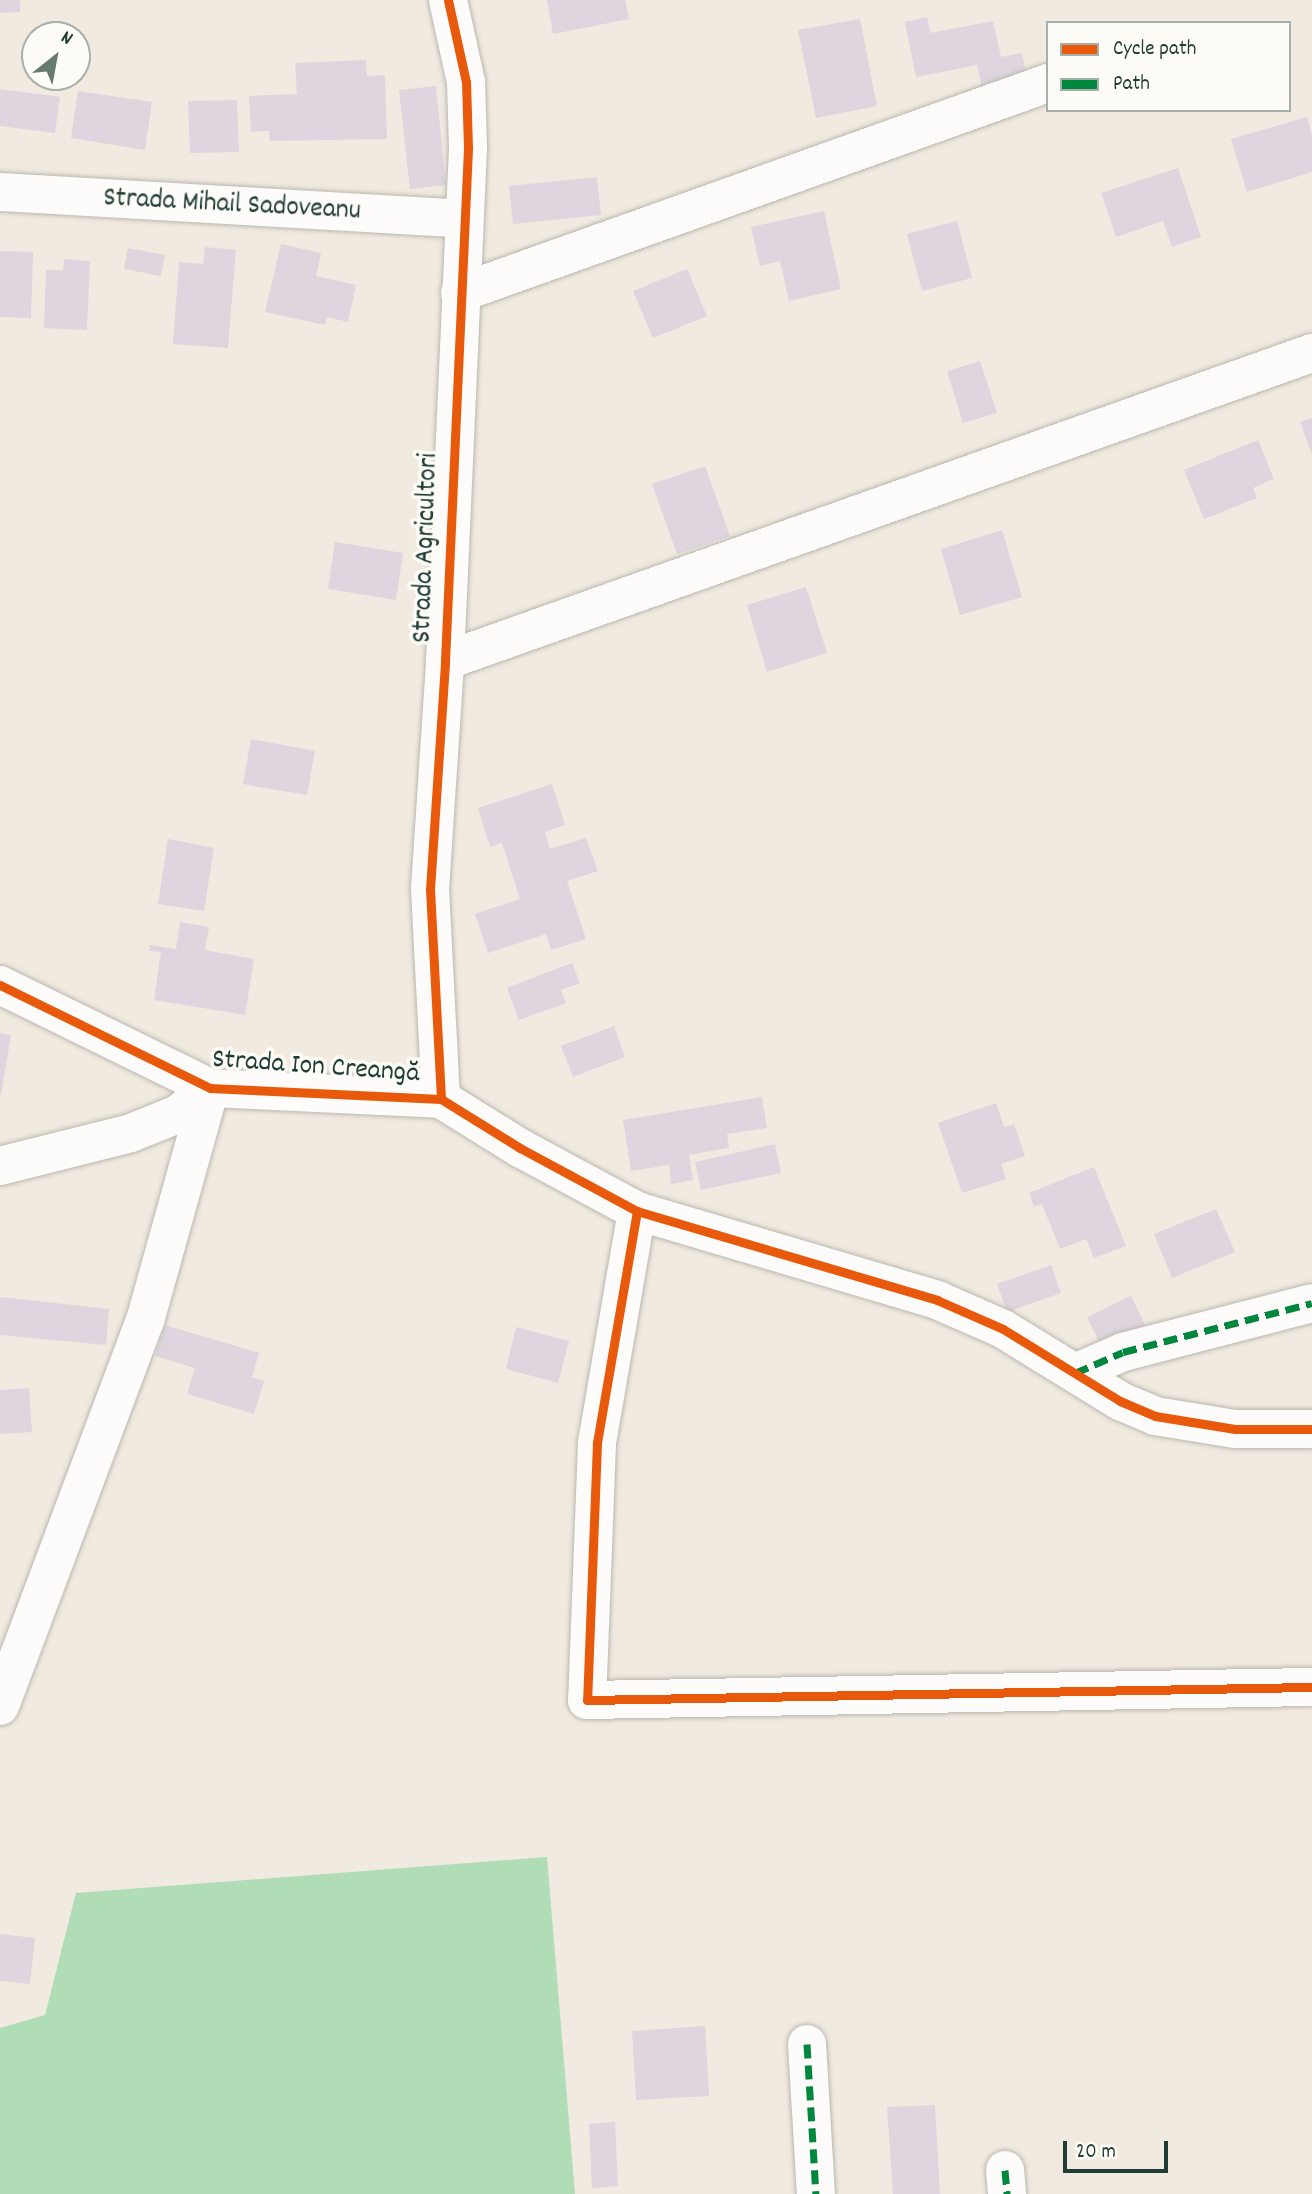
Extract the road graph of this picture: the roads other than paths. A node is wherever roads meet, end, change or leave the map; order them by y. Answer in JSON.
{"nodes":[{"id":1,"x":447,"y":0,"type":"edge"},
{"id":2,"x":1046,"y":84,"type":"edge"},
{"id":3,"x":0,"y":192,"type":"edge"},
{"id":4,"x":464,"y":219,"type":"junction"},
{"id":5,"x":460,"y":293,"type":"junction"},
{"id":6,"x":1312,"y":353,"type":"edge"},
{"id":7,"x":445,"y":661,"type":"junction"},
{"id":8,"x":0,"y":985,"type":"edge"},
{"id":9,"x":210,"y":1088,"type":"junction"},
{"id":10,"x":441,"y":1100,"type":"junction"},
{"id":11,"x":0,"y":1166,"type":"edge"},
{"id":12,"x":637,"y":1211,"type":"junction"},
{"id":13,"x":1312,"y":1303,"type":"edge"},
{"id":14,"x":1075,"y":1374,"type":"junction"},
{"id":15,"x":1312,"y":1429,"type":"edge"},
{"id":16,"x":1312,"y":1687,"type":"edge"},
{"id":17,"x":0,"y":1706,"type":"edge"},
{"id":18,"x":807,"y":2044,"type":"dead end"},
{"id":19,"x":816,"y":2194,"type":"edge"}],
"edges":[{"from":1,"to":4,"type":"street","name":"Strada Agricultori"},
{"from":2,"to":5,"type":"street"},
{"from":3,"to":4,"type":"street","name":"Strada Mihail Sadoveanu"},
{"from":4,"to":5,"type":"street","name":"Strada Agricultori"},
{"from":5,"to":7,"type":"street","name":"Strada Agricultori"},
{"from":6,"to":7,"type":"street"},
{"from":7,"to":10,"type":"street","name":"Strada Agricultori"},
{"from":8,"to":9,"type":"street","name":"Strada Ion Creangă"},
{"from":9,"to":10,"type":"street","name":"Strada Ion Creangă"},
{"from":9,"to":11,"type":"street"},
{"from":9,"to":17,"type":"street"},
{"from":10,"to":12,"type":"street"},
{"from":12,"to":14,"type":"street"},
{"from":12,"to":16,"type":"street"},
{"from":13,"to":14,"type":"street"},
{"from":14,"to":15,"type":"street"},
{"from":18,"to":19,"type":"street"}]}
